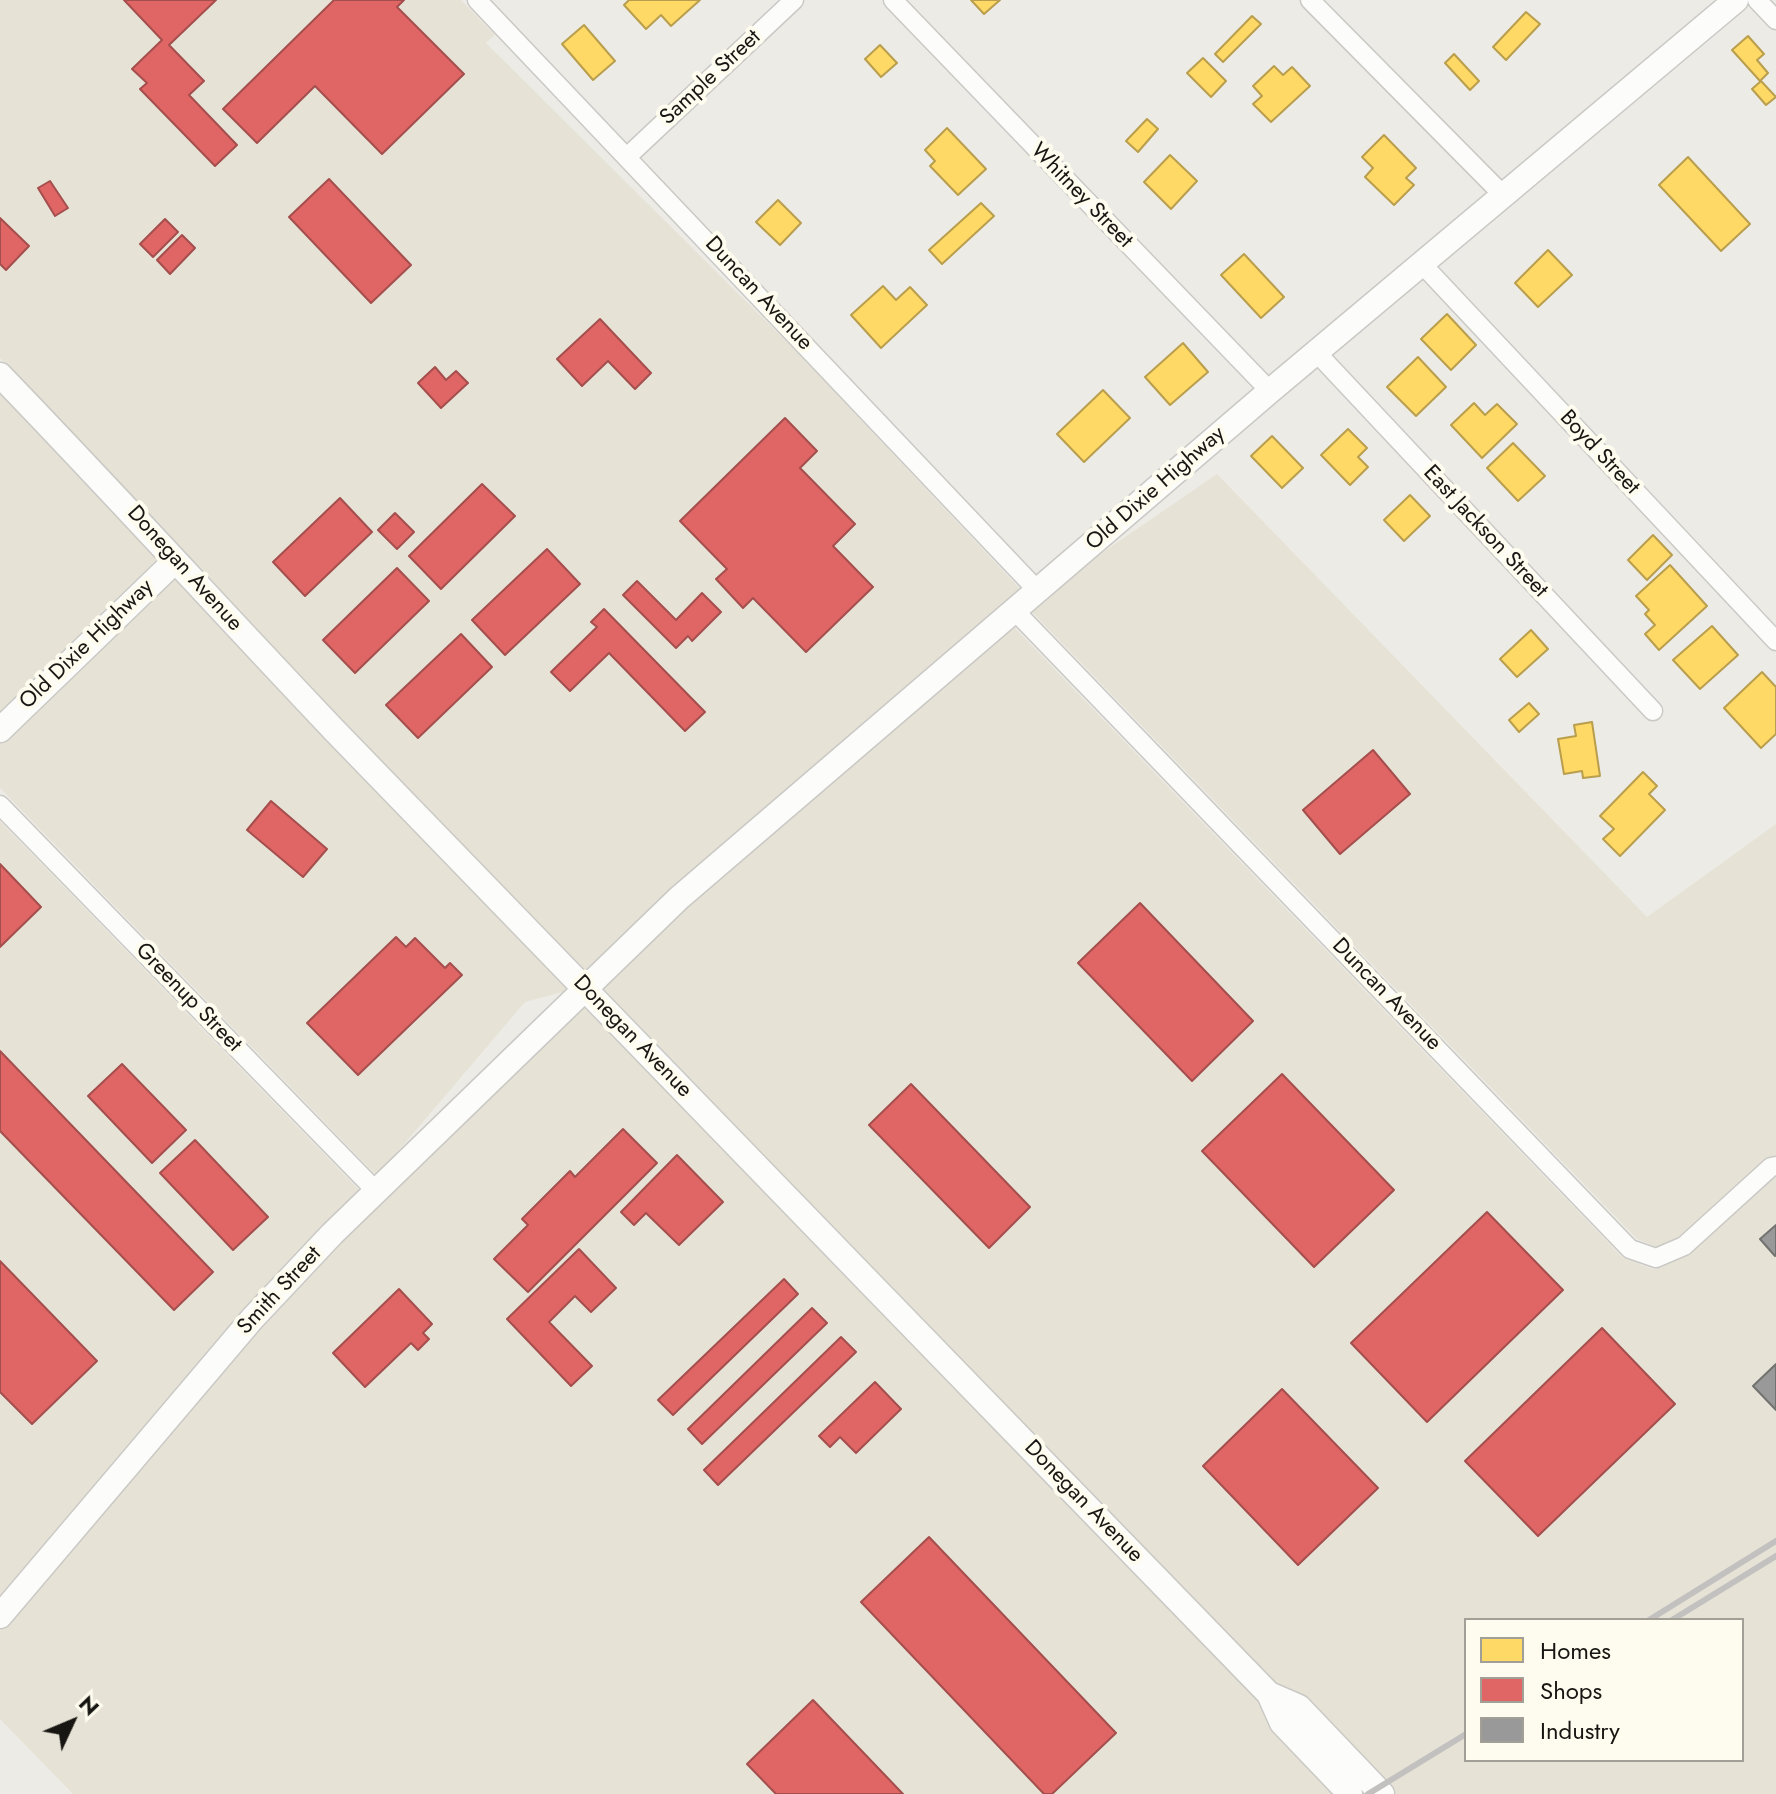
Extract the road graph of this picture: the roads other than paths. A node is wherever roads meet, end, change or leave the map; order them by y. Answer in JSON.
{"nodes":[{"id":1,"x":477,"y":0,"type":"edge"},
{"id":2,"x":794,"y":0,"type":"edge"},
{"id":3,"x":893,"y":0,"type":"edge"},
{"id":4,"x":1310,"y":0,"type":"edge"},
{"id":5,"x":1757,"y":0,"type":"edge"},
{"id":6,"x":1730,"y":2,"type":"edge"},
{"id":7,"x":1776,"y":20,"type":"edge"},
{"id":8,"x":628,"y":156,"type":"junction"},
{"id":9,"x":1504,"y":196,"type":"junction"},
{"id":10,"x":1422,"y":264,"type":"junction"},
{"id":11,"x":1317,"y":353,"type":"junction"},
{"id":12,"x":0,"y":375,"type":"edge"},
{"id":13,"x":1270,"y":391,"type":"junction"},
{"id":14,"x":175,"y":561,"type":"junction"},
{"id":15,"x":1038,"y":591,"type":"junction"},
{"id":16,"x":1015,"y":611,"type":"junction"},
{"id":17,"x":1776,"y":641,"type":"edge"},
{"id":18,"x":1653,"y":711,"type":"dead end"},
{"id":19,"x":0,"y":730,"type":"edge"},
{"id":20,"x":0,"y":805,"type":"edge"},
{"id":21,"x":586,"y":989,"type":"junction"},
{"id":22,"x":1776,"y":1166,"type":"edge"},
{"id":23,"x":376,"y":1191,"type":"junction"},
{"id":24,"x":0,"y":1616,"type":"edge"},
{"id":25,"x":1269,"y":1694,"type":"junction"},
{"id":26,"x":1350,"y":1794,"type":"edge"},
{"id":27,"x":1382,"y":1794,"type":"edge"}],
"edges":[{"from":1,"to":8,"type":"street","name":"Duncan Avenue"},
{"from":2,"to":8,"type":"street","name":"Sample Street"},
{"from":3,"to":13,"type":"street","name":"Whitney Street"},
{"from":4,"to":9,"type":"street"},
{"from":5,"to":7,"type":"street"},
{"from":6,"to":9,"type":"street","name":"Old Dixie Highway"},
{"from":8,"to":15,"type":"street","name":"Duncan Avenue"},
{"from":9,"to":10,"type":"street","name":"Old Dixie Highway"},
{"from":10,"to":11,"type":"street","name":"Old Dixie Highway"},
{"from":10,"to":17,"type":"street","name":"Boyd Street"},
{"from":11,"to":13,"type":"street","name":"Old Dixie Highway"},
{"from":11,"to":18,"type":"street","name":"East Jackson Street"},
{"from":12,"to":14,"type":"street","name":"Donegan Avenue"},
{"from":13,"to":15,"type":"street","name":"Old Dixie Highway"},
{"from":14,"to":19,"type":"street","name":"Old Dixie Highway"},
{"from":14,"to":21,"type":"street","name":"Donegan Avenue"},
{"from":15,"to":16,"type":"street","name":"Old Dixie Highway"},
{"from":16,"to":21,"type":"street","name":"Old Dixie Highway"},
{"from":16,"to":22,"type":"street","name":"Duncan Avenue"},
{"from":20,"to":23,"type":"street","name":"Greenup Street"},
{"from":21,"to":23,"type":"street","name":"Smith Street"},
{"from":21,"to":25,"type":"street","name":"Donegan Avenue"},
{"from":23,"to":24,"type":"street","name":"Smith Street"},
{"from":25,"to":26,"type":"street","name":"Donegan Avenue"},
{"from":25,"to":27,"type":"street","name":"Donegan Avenue"}]}
